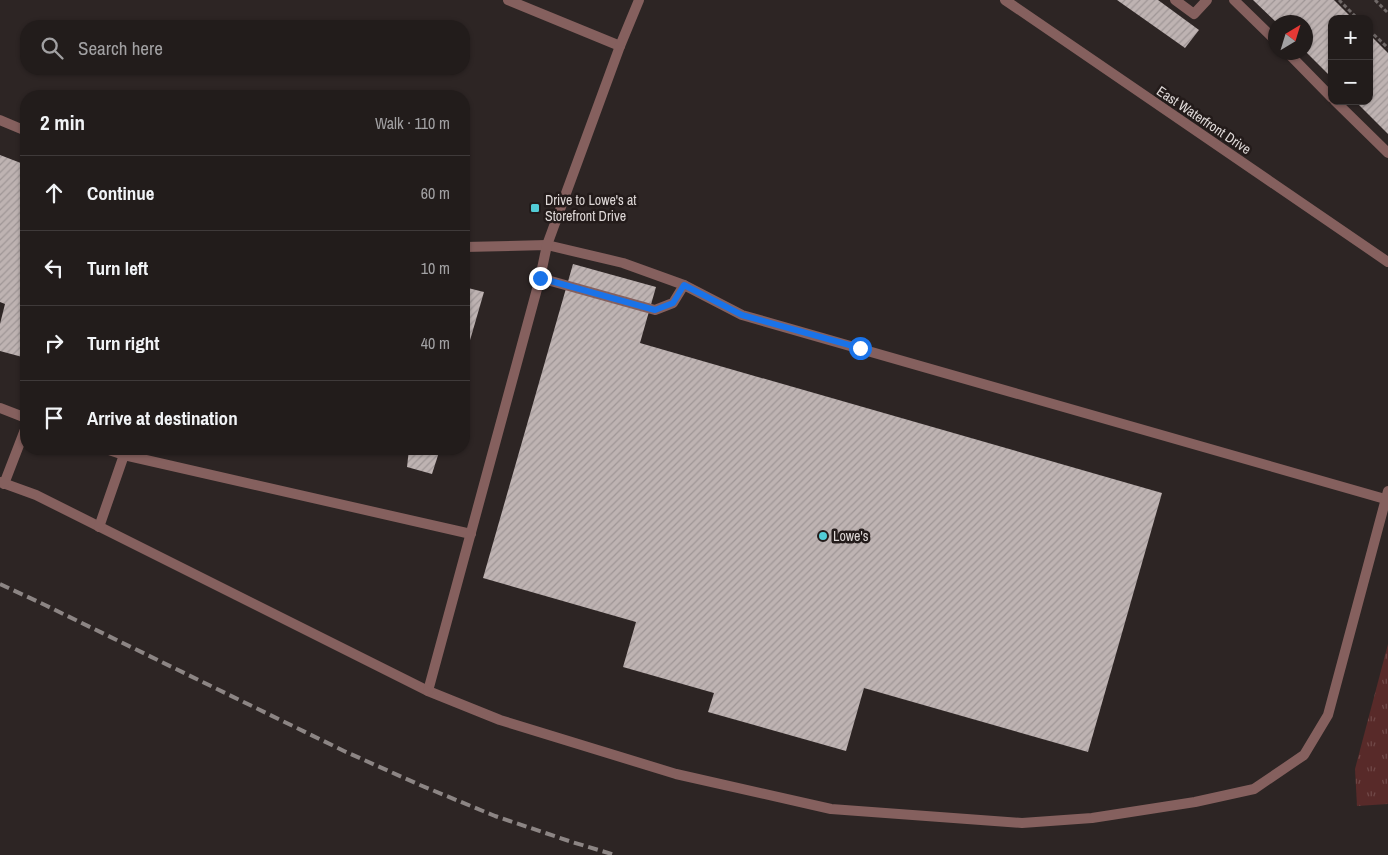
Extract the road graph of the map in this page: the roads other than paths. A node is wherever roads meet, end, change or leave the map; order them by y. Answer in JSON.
{"nodes":[{"id":1,"x":508,"y":0,"type":"edge"},
{"id":2,"x":639,"y":0,"type":"edge"},
{"id":3,"x":1005,"y":0,"type":"edge"},
{"id":4,"x":1175,"y":0,"type":"edge"},
{"id":5,"x":1208,"y":0,"type":"edge"},
{"id":6,"x":1234,"y":0,"type":"edge"},
{"id":7,"x":1268,"y":33,"type":"edge"},
{"id":8,"x":620,"y":46,"type":"junction"},
{"id":9,"x":1295,"y":60,"type":"edge"},
{"id":10,"x":1328,"y":94,"type":"edge"},
{"id":11,"x":1339,"y":105,"type":"edge"},
{"id":12,"x":0,"y":120,"type":"edge"},
{"id":13,"x":20,"y":128,"type":"edge"},
{"id":14,"x":1388,"y":153,"type":"edge"},
{"id":15,"x":547,"y":245,"type":"junction"},
{"id":16,"x":470,"y":247,"type":"edge"},
{"id":17,"x":1388,"y":262,"type":"edge"},
{"id":18,"x":540,"y":278,"type":"junction"},
{"id":19,"x":684,"y":285,"type":"junction"},
{"id":20,"x":0,"y":408,"type":"edge"},
{"id":21,"x":20,"y":416,"type":"edge"},
{"id":22,"x":20,"y":440,"type":"edge"},
{"id":23,"x":124,"y":455,"type":"joint"},
{"id":24,"x":2,"y":483,"type":"edge"},
{"id":25,"x":1386,"y":495,"type":"edge"},
{"id":26,"x":99,"y":527,"type":"junction"},
{"id":27,"x":471,"y":534,"type":"junction"},
{"id":28,"x":428,"y":691,"type":"junction"}],
"edges":[{"from":1,"to":8,"type":"street"},
{"from":2,"to":8,"type":"street"},
{"from":3,"to":17,"type":"street","name":"East Waterfront Drive"},
{"from":4,"to":5,"type":"street"},
{"from":6,"to":7,"type":"street"},
{"from":8,"to":15,"type":"street"},
{"from":9,"to":10,"type":"street"},
{"from":11,"to":14,"type":"street"},
{"from":12,"to":13,"type":"street"},
{"from":15,"to":16,"type":"street"},
{"from":15,"to":18,"type":"street"},
{"from":15,"to":19,"type":"street"},
{"from":18,"to":19,"type":"street"},
{"from":18,"to":27,"type":"street"},
{"from":19,"to":25,"type":"street"},
{"from":20,"to":21,"type":"street"},
{"from":22,"to":24,"type":"street"},
{"from":23,"to":26,"type":"street"},
{"from":23,"to":27,"type":"street"},
{"from":24,"to":26,"type":"street"},
{"from":25,"to":28,"type":"street"},
{"from":26,"to":28,"type":"street"},
{"from":27,"to":28,"type":"street"}]}
